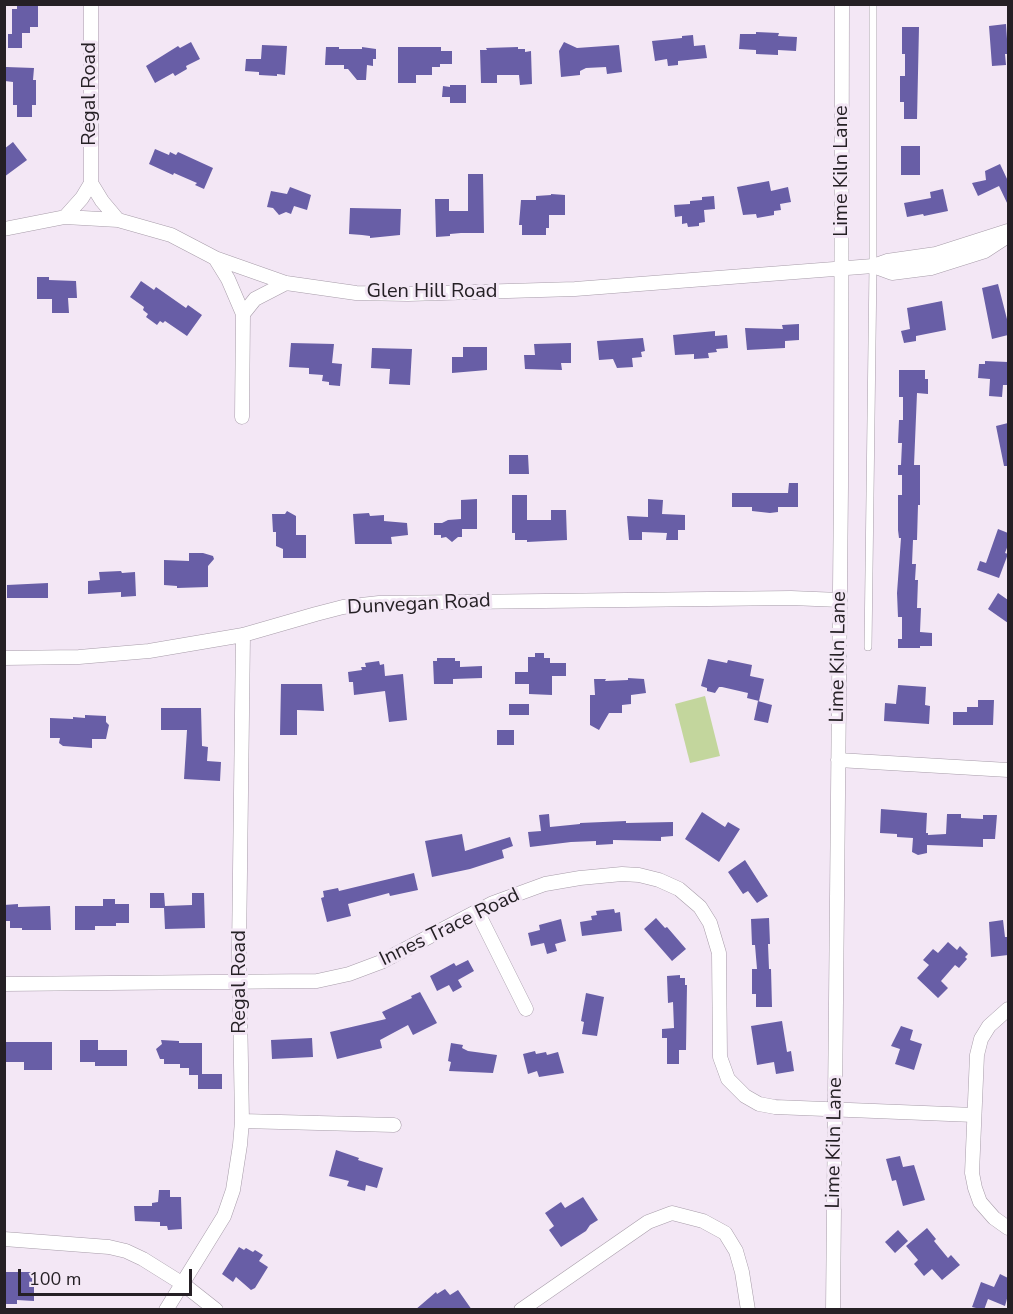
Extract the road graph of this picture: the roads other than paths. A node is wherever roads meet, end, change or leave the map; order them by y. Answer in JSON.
{"nodes":[{"id":1,"x":91,"y":4,"type":"edge"},
{"id":2,"x":842,"y":4,"type":"edge"},
{"id":3,"x":873,"y":4,"type":"edge"},
{"id":4,"x":91,"y":183,"type":"junction"},
{"id":5,"x":65,"y":218,"type":"junction"},
{"id":6,"x":118,"y":220,"type":"junction"},
{"id":7,"x":4,"y":229,"type":"edge"},
{"id":8,"x":1008,"y":231,"type":"edge"},
{"id":9,"x":1008,"y":236,"type":"edge"},
{"id":10,"x":967,"y":250,"type":"junction"},
{"id":11,"x":215,"y":258,"type":"junction"},
{"id":12,"x":873,"y":266,"type":"junction"},
{"id":13,"x":843,"y":268,"type":"junction"},
{"id":14,"x":286,"y":283,"type":"junction"},
{"id":15,"x":243,"y":314,"type":"junction"},
{"id":16,"x":242,"y":417,"type":"dead end"},
{"id":17,"x":840,"y":600,"type":"junction"},
{"id":18,"x":243,"y":635,"type":"junction"},
{"id":19,"x":868,"y":647,"type":"dead end"},
{"id":20,"x":4,"y":658,"type":"edge"},
{"id":21,"x":838,"y":760,"type":"junction"},
{"id":22,"x":1008,"y":770,"type":"edge"},
{"id":23,"x":477,"y":911,"type":"junction"},
{"id":24,"x":240,"y":982,"type":"junction"},
{"id":25,"x":4,"y":984,"type":"edge"},
{"id":26,"x":526,"y":1009,"type":"dead end"},
{"id":27,"x":1008,"y":1009,"type":"edge"},
{"id":28,"x":835,"y":1109,"type":"junction"},
{"id":29,"x":974,"y":1114,"type":"junction"},
{"id":30,"x":242,"y":1121,"type":"junction"},
{"id":31,"x":394,"y":1125,"type":"dead end"},
{"id":32,"x":1008,"y":1228,"type":"edge"},
{"id":33,"x":4,"y":1239,"type":"edge"},
{"id":34,"x":183,"y":1284,"type":"junction"},
{"id":35,"x":166,"y":1310,"type":"edge"},
{"id":36,"x":216,"y":1310,"type":"edge"},
{"id":37,"x":521,"y":1310,"type":"edge"},
{"id":38,"x":748,"y":1310,"type":"edge"},
{"id":39,"x":833,"y":1310,"type":"edge"}],
"edges":[{"from":1,"to":4,"type":"street","name":"Regal Road"},
{"from":2,"to":13,"type":"street","name":"Lime Kiln Lane"},
{"from":3,"to":12,"type":"lane"},
{"from":4,"to":5,"type":"street"},
{"from":4,"to":6,"type":"street"},
{"from":5,"to":6,"type":"street","name":"Glen Hill Road"},
{"from":5,"to":7,"type":"street","name":"Glen Hill Road"},
{"from":6,"to":11,"type":"street","name":"Glen Hill Road"},
{"from":8,"to":10,"type":"street","name":"Glen Hill Road"},
{"from":9,"to":10,"type":"street","name":"Glen Hill Road"},
{"from":10,"to":12,"type":"street","name":"Glen Hill Road"},
{"from":11,"to":14,"type":"street","name":"Glen Hill Road"},
{"from":11,"to":15,"type":"street"},
{"from":12,"to":13,"type":"street","name":"Glen Hill Road"},
{"from":12,"to":19,"type":"lane"},
{"from":13,"to":14,"type":"street","name":"Glen Hill Road"},
{"from":13,"to":17,"type":"street","name":"Lime Kiln Lane"},
{"from":14,"to":15,"type":"street"},
{"from":15,"to":16,"type":"street"},
{"from":17,"to":18,"type":"street","name":"Dunvegan Road"},
{"from":17,"to":21,"type":"street","name":"Lime Kiln Lane"},
{"from":18,"to":20,"type":"street","name":"Dunvegan Road"},
{"from":18,"to":24,"type":"street","name":"Regal Road"},
{"from":21,"to":22,"type":"street"},
{"from":21,"to":28,"type":"street","name":"Lime Kiln Lane"},
{"from":23,"to":24,"type":"street","name":"Innes Trace Road"},
{"from":23,"to":26,"type":"street"},
{"from":23,"to":28,"type":"street","name":"Innes Trace Road"},
{"from":24,"to":25,"type":"street","name":"Innes Trace Road"},
{"from":24,"to":30,"type":"street","name":"Regal Road"},
{"from":27,"to":29,"type":"street"},
{"from":28,"to":29,"type":"street","name":"Innes Trace Road"},
{"from":28,"to":39,"type":"street","name":"Lime Kiln Lane"},
{"from":29,"to":32,"type":"street"},
{"from":30,"to":31,"type":"street"},
{"from":30,"to":34,"type":"street","name":"Regal Road"},
{"from":33,"to":34,"type":"street"},
{"from":34,"to":35,"type":"street","name":"Regal Road"},
{"from":34,"to":36,"type":"street"},
{"from":37,"to":38,"type":"street"}]}
